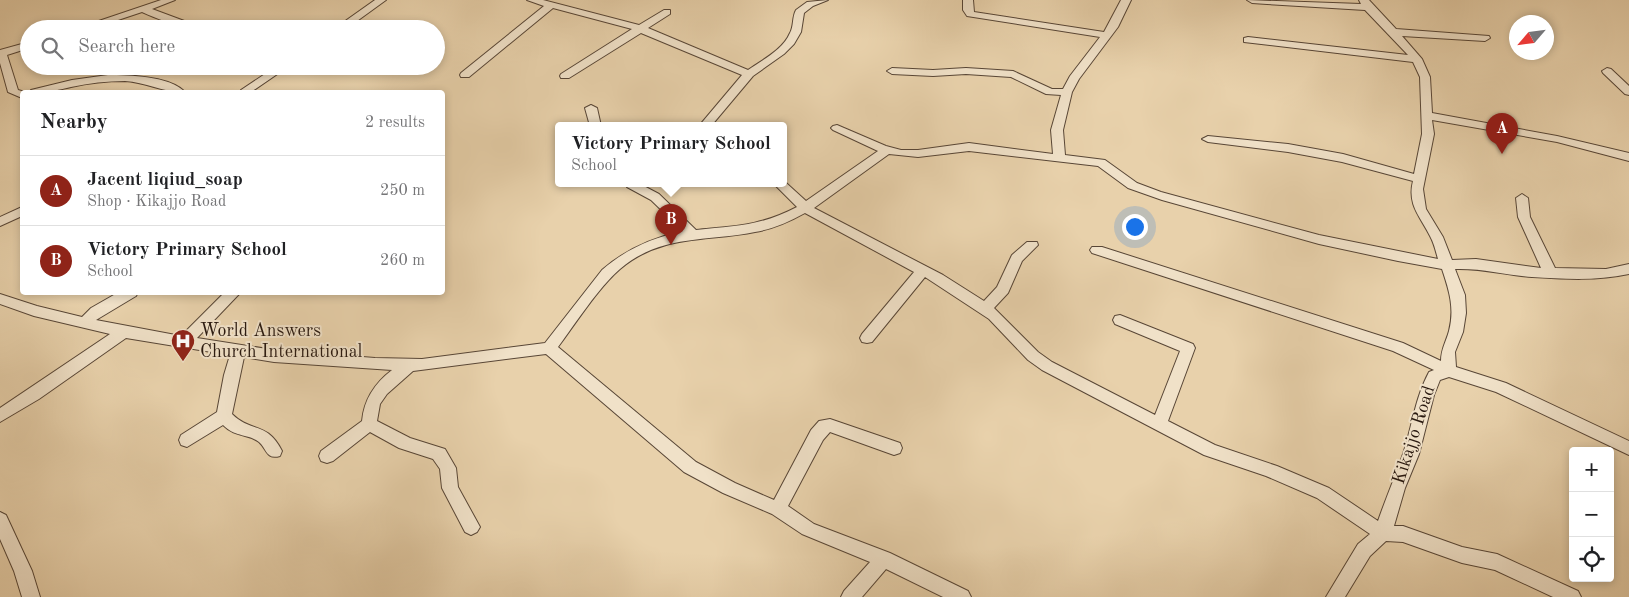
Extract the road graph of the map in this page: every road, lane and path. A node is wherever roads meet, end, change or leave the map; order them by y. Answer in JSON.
{"nodes":[{"id":1,"x":170,"y":0,"type":"edge"},
{"id":2,"x":381,"y":0,"type":"edge"},
{"id":3,"x":532,"y":0,"type":"edge"},
{"id":4,"x":820,"y":0,"type":"edge"},
{"id":5,"x":968,"y":0,"type":"edge"},
{"id":6,"x":1126,"y":0,"type":"edge"},
{"id":7,"x":1252,"y":0,"type":"edge"},
{"id":8,"x":1366,"y":3,"type":"edge"},
{"id":9,"x":551,"y":5,"type":"junction"},
{"id":10,"x":143,"y":9,"type":"junction"},
{"id":11,"x":667,"y":12,"type":"dead end"},
{"id":12,"x":108,"y":20,"type":"edge"},
{"id":13,"x":168,"y":20,"type":"edge"},
{"id":14,"x":352,"y":20,"type":"edge"},
{"id":15,"x":638,"y":28,"type":"junction"},
{"id":16,"x":1393,"y":32,"type":"junction"},
{"id":17,"x":1105,"y":35,"type":"junction"},
{"id":18,"x":1484,"y":38,"type":"dead end"},
{"id":19,"x":1248,"y":40,"type":"dead end"},
{"id":20,"x":20,"y":48,"type":"edge"},
{"id":21,"x":0,"y":54,"type":"edge"},
{"id":22,"x":1417,"y":59,"type":"junction"},
{"id":23,"x":1607,"y":70,"type":"dead end"},
{"id":24,"x":892,"y":71,"type":"dead end"},
{"id":25,"x":749,"y":74,"type":"junction"},
{"id":26,"x":270,"y":75,"type":"edge"},
{"id":27,"x":465,"y":75,"type":"dead end"},
{"id":28,"x":565,"y":76,"type":"dead end"},
{"id":29,"x":44,"y":90,"type":"edge"},
{"id":30,"x":174,"y":90,"type":"edge"},
{"id":31,"x":248,"y":90,"type":"edge"},
{"id":32,"x":1067,"y":92,"type":"junction"},
{"id":33,"x":1629,"y":92,"type":"edge"},
{"id":34,"x":20,"y":94,"type":"edge"},
{"id":35,"x":591,"y":108,"type":"dead end"},
{"id":36,"x":1426,"y":115,"type":"junction"},
{"id":37,"x":595,"y":122,"type":"edge"},
{"id":38,"x":708,"y":122,"type":"edge"},
{"id":39,"x":837,"y":128,"type":"dead end"},
{"id":40,"x":1208,"y":139,"type":"dead end"},
{"id":41,"x":886,"y":151,"type":"junction"},
{"id":42,"x":1629,"y":157,"type":"edge"},
{"id":43,"x":1059,"y":158,"type":"junction"},
{"id":44,"x":1419,"y":179,"type":"junction"},
{"id":45,"x":648,"y":187,"type":"edge"},
{"id":46,"x":783,"y":187,"type":"edge"},
{"id":47,"x":1522,"y":198,"type":"dead end"},
{"id":48,"x":805,"y":208,"type":"junction"},
{"id":49,"x":20,"y":212,"type":"edge"},
{"id":50,"x":0,"y":222,"type":"edge"},
{"id":51,"x":693,"y":234,"type":"junction"},
{"id":52,"x":1032,"y":245,"type":"dead end"},
{"id":53,"x":1097,"y":250,"type":"dead end"},
{"id":54,"x":1449,"y":265,"type":"junction"},
{"id":55,"x":1629,"y":269,"type":"edge"},
{"id":56,"x":924,"y":270,"type":"junction"},
{"id":57,"x":1550,"y":272,"type":"junction"},
{"id":58,"x":126,"y":295,"type":"edge"},
{"id":59,"x":231,"y":295,"type":"edge"},
{"id":60,"x":0,"y":299,"type":"edge"},
{"id":61,"x":985,"y":309,"type":"junction"},
{"id":62,"x":1120,"y":320,"type":"dead end"},
{"id":63,"x":84,"y":323,"type":"junction"},
{"id":64,"x":124,"y":332,"type":"junction"},
{"id":65,"x":867,"y":338,"type":"dead end"},
{"id":66,"x":184,"y":342,"type":"junction"},
{"id":67,"x":549,"y":348,"type":"junction"},
{"id":68,"x":239,"y":350,"type":"junction"},
{"id":69,"x":410,"y":365,"type":"junction"},
{"id":70,"x":1449,"y":370,"type":"junction"},
{"id":71,"x":0,"y":416,"type":"edge"},
{"id":72,"x":224,"y":416,"type":"junction"},
{"id":73,"x":369,"y":424,"type":"junction"},
{"id":74,"x":1159,"y":424,"type":"junction"},
{"id":75,"x":187,"y":440,"type":"dead end"},
{"id":76,"x":894,"y":448,"type":"dead end"},
{"id":77,"x":1629,"y":448,"type":"edge"},
{"id":78,"x":274,"y":451,"type":"dead end"},
{"id":79,"x":328,"y":456,"type":"dead end"},
{"id":80,"x":778,"y":509,"type":"junction"},
{"id":81,"x":0,"y":520,"type":"edge"},
{"id":82,"x":471,"y":527,"type":"dead end"},
{"id":83,"x":1383,"y":533,"type":"junction"},
{"id":84,"x":884,"y":559,"type":"junction"},
{"id":85,"x":31,"y":597,"type":"edge"},
{"id":86,"x":850,"y":597,"type":"edge"},
{"id":87,"x":962,"y":597,"type":"edge"},
{"id":88,"x":1335,"y":597,"type":"edge"},
{"id":89,"x":1572,"y":597,"type":"edge"}],
"edges":[{"from":1,"to":10,"type":"street"},
{"from":2,"to":14,"type":"street"},
{"from":3,"to":9,"type":"street"},
{"from":4,"to":25,"type":"street"},
{"from":5,"to":17,"type":"street"},
{"from":6,"to":17,"type":"street"},
{"from":7,"to":8,"type":"street"},
{"from":8,"to":16,"type":"street","name":"Kikajjo Road"},
{"from":9,"to":15,"type":"street"},
{"from":9,"to":27,"type":"street"},
{"from":10,"to":12,"type":"street"},
{"from":10,"to":13,"type":"street"},
{"from":11,"to":15,"type":"street"},
{"from":15,"to":25,"type":"street"},
{"from":15,"to":28,"type":"street"},
{"from":16,"to":18,"type":"street"},
{"from":16,"to":22,"type":"street","name":"Kikajjo Road"},
{"from":17,"to":32,"type":"street"},
{"from":19,"to":22,"type":"street"},
{"from":20,"to":21,"type":"street"},
{"from":21,"to":34,"type":"street"},
{"from":22,"to":36,"type":"street","name":"Kikajjo Road"},
{"from":23,"to":33,"type":"street"},
{"from":24,"to":32,"type":"street"},
{"from":25,"to":38,"type":"street"},
{"from":26,"to":31,"type":"street"},
{"from":29,"to":30,"type":"street"},
{"from":32,"to":43,"type":"street"},
{"from":35,"to":37,"type":"street"},
{"from":36,"to":42,"type":"street"},
{"from":36,"to":44,"type":"street","name":"Kikajjo Road"},
{"from":39,"to":41,"type":"street"},
{"from":40,"to":44,"type":"street"},
{"from":41,"to":43,"type":"street"},
{"from":41,"to":48,"type":"street"},
{"from":43,"to":54,"type":"street"},
{"from":44,"to":54,"type":"street","name":"Kikajjo Road"},
{"from":45,"to":51,"type":"street"},
{"from":46,"to":48,"type":"street"},
{"from":47,"to":57,"type":"street"},
{"from":48,"to":51,"type":"street"},
{"from":48,"to":56,"type":"street"},
{"from":49,"to":50,"type":"street"},
{"from":51,"to":67,"type":"street"},
{"from":52,"to":61,"type":"street"},
{"from":53,"to":70,"type":"street"},
{"from":54,"to":57,"type":"street"},
{"from":54,"to":70,"type":"street","name":"Kikajjo Road"},
{"from":55,"to":57,"type":"street"},
{"from":56,"to":61,"type":"street"},
{"from":56,"to":65,"type":"street"},
{"from":58,"to":63,"type":"street"},
{"from":59,"to":66,"type":"street"},
{"from":60,"to":63,"type":"street"},
{"from":61,"to":74,"type":"street"},
{"from":62,"to":74,"type":"street"},
{"from":63,"to":64,"type":"street"},
{"from":64,"to":66,"type":"street"},
{"from":64,"to":71,"type":"street"},
{"from":66,"to":68,"type":"street"},
{"from":67,"to":69,"type":"street"},
{"from":67,"to":80,"type":"street"},
{"from":68,"to":69,"type":"street"},
{"from":68,"to":72,"type":"street"},
{"from":69,"to":73,"type":"street"},
{"from":70,"to":77,"type":"street"},
{"from":70,"to":83,"type":"street","name":"Kikajjo Road"},
{"from":72,"to":75,"type":"street"},
{"from":72,"to":78,"type":"street"},
{"from":73,"to":79,"type":"street"},
{"from":73,"to":82,"type":"street"},
{"from":74,"to":83,"type":"street"},
{"from":76,"to":80,"type":"street"},
{"from":80,"to":84,"type":"street"},
{"from":81,"to":85,"type":"street"},
{"from":83,"to":88,"type":"street"},
{"from":83,"to":89,"type":"street"},
{"from":84,"to":86,"type":"street"},
{"from":84,"to":87,"type":"street"}]}
